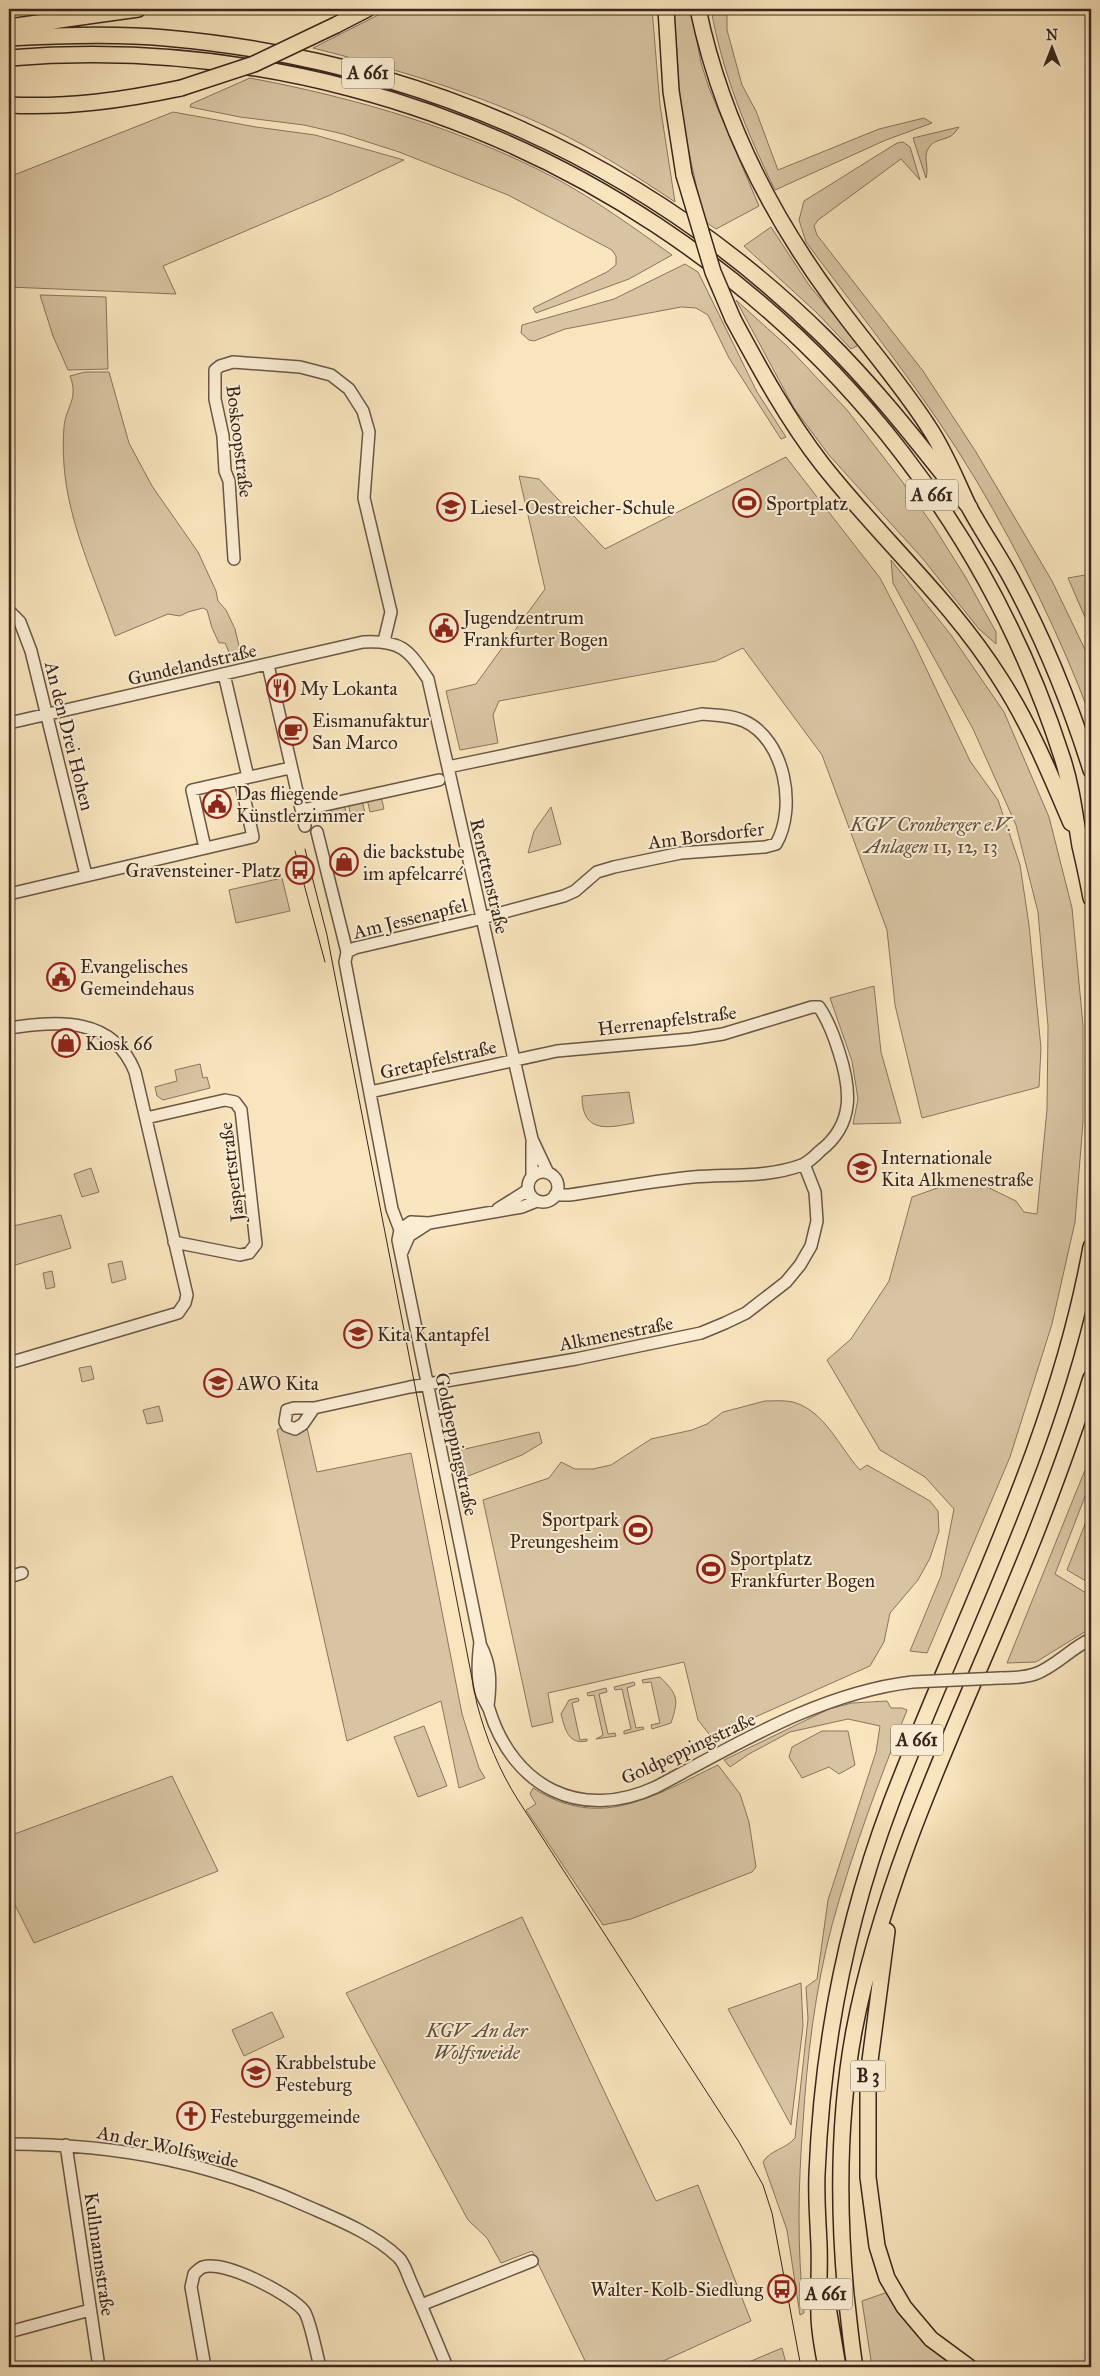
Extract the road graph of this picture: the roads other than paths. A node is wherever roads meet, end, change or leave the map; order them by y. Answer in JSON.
{"nodes":[{"id":1,"x":138,"y":9,"type":"edge"},
{"id":2,"x":367,"y":9,"type":"edge"},
{"id":3,"x":666,"y":9,"type":"edge"},
{"id":4,"x":698,"y":9,"type":"edge"},
{"id":5,"x":9,"y":27,"type":"edge"},
{"id":6,"x":9,"y":38,"type":"edge"},
{"id":7,"x":9,"y":58,"type":"edge"},
{"id":8,"x":9,"y":105,"type":"edge"},
{"id":9,"x":970,"y":508,"type":"junction"},
{"id":10,"x":234,"y":559,"type":"dead end"},
{"id":11,"x":9,"y":611,"type":"edge"},
{"id":12,"x":384,"y":641,"type":"junction"},
{"id":13,"x":268,"y":665,"type":"junction"},
{"id":14,"x":224,"y":674,"type":"junction"},
{"id":15,"x":48,"y":715,"type":"junction"},
{"id":16,"x":9,"y":723,"type":"edge"},
{"id":17,"x":448,"y":767,"type":"junction"},
{"id":18,"x":290,"y":768,"type":"junction"},
{"id":19,"x":1091,"y":770,"type":"edge"},
{"id":20,"x":244,"y":778,"type":"junction"},
{"id":21,"x":439,"y":780,"type":"dead end"},
{"id":22,"x":302,"y":810,"type":"junction"},
{"id":23,"x":305,"y":826,"type":"dead end"},
{"id":24,"x":317,"y":832,"type":"dead end"},
{"id":25,"x":1080,"y":844,"type":"junction"},
{"id":26,"x":205,"y":848,"type":"junction"},
{"id":27,"x":86,"y":876,"type":"junction"},
{"id":28,"x":9,"y":894,"type":"edge"},
{"id":29,"x":1091,"y":898,"type":"edge"},
{"id":30,"x":482,"y":918,"type":"junction"},
{"id":31,"x":347,"y":952,"type":"junction"},
{"id":32,"x":9,"y":1028,"type":"edge"},
{"id":33,"x":514,"y":1060,"type":"junction"},
{"id":34,"x":370,"y":1092,"type":"junction"},
{"id":35,"x":146,"y":1118,"type":"junction"},
{"id":36,"x":532,"y":1139,"type":"junction"},
{"id":37,"x":804,"y":1164,"type":"junction"},
{"id":38,"x":548,"y":1173,"type":"junction"},
{"id":39,"x":532,"y":1177,"type":"junction"},
{"id":40,"x":557,"y":1183,"type":"junction"},
{"id":41,"x":528,"y":1190,"type":"junction"},
{"id":42,"x":593,"y":1191,"type":"junction"},
{"id":43,"x":555,"y":1195,"type":"junction"},
{"id":44,"x":537,"y":1200,"type":"junction"},
{"id":45,"x":494,"y":1212,"type":"junction"},
{"id":46,"x":429,"y":1223,"type":"junction"},
{"id":47,"x":400,"y":1230,"type":"junction"},
{"id":48,"x":174,"y":1242,"type":"junction"},
{"id":49,"x":1091,"y":1247,"type":"edge"},
{"id":50,"x":402,"y":1252,"type":"junction"},
{"id":51,"x":9,"y":1363,"type":"edge"},
{"id":52,"x":1091,"y":1378,"type":"edge"},
{"id":53,"x":427,"y":1384,"type":"junction"},
{"id":54,"x":314,"y":1408,"type":"dead end"},
{"id":55,"x":22,"y":1573,"type":"dead end"},
{"id":56,"x":9,"y":1577,"type":"edge"},
{"id":57,"x":1091,"y":1639,"type":"edge"},
{"id":58,"x":893,"y":1888,"type":"junction"},
{"id":59,"x":9,"y":2144,"type":"edge"},
{"id":60,"x":66,"y":2145,"type":"junction"},
{"id":61,"x":819,"y":2249,"type":"junction"},
{"id":62,"x":532,"y":2261,"type":"dead end"},
{"id":63,"x":421,"y":2305,"type":"junction"},
{"id":64,"x":90,"y":2310,"type":"junction"},
{"id":65,"x":9,"y":2332,"type":"edge"},
{"id":66,"x":99,"y":2367,"type":"edge"},
{"id":67,"x":205,"y":2367,"type":"edge"},
{"id":68,"x":320,"y":2367,"type":"edge"},
{"id":69,"x":446,"y":2367,"type":"edge"},
{"id":70,"x":826,"y":2367,"type":"edge"},
{"id":71,"x":838,"y":2367,"type":"edge"},
{"id":72,"x":855,"y":2367,"type":"edge"},
{"id":73,"x":969,"y":2367,"type":"edge"}],
"edges":[{"from":1,"to":5,"type":"highway"},
{"from":2,"to":8,"type":"highway","bridge":true},
{"from":3,"to":25,"type":"highway","number":"A 661","bridge":true},
{"from":4,"to":9,"type":"highway","number":"A 661"},
{"from":6,"to":9,"type":"highway","number":"A 661"},
{"from":7,"to":25,"type":"highway","number":"A 661"},
{"from":9,"to":19,"type":"highway","number":"A 661"},
{"from":10,"to":12,"type":"street","name":"Boskoopstraße"},
{"from":11,"to":15,"type":"street","name":"An den Drei Hohen"},
{"from":12,"to":13,"type":"street","name":"Gundelandstraße"},
{"from":12,"to":17,"type":"street","name":"Renettenstraße"},
{"from":13,"to":14,"type":"street","name":"Gundelandstraße"},
{"from":13,"to":18,"type":"street"},
{"from":14,"to":15,"type":"street","name":"Gundelandstraße"},
{"from":14,"to":20,"type":"street"},
{"from":15,"to":16,"type":"street","name":"Gundelandstraße"},
{"from":15,"to":27,"type":"street","name":"An den Drei Hohen"},
{"from":17,"to":30,"type":"street","name":"Renettenstraße"},
{"from":17,"to":30,"type":"street","name":"Am Borsdorfer"},
{"from":18,"to":20,"type":"street"},
{"from":18,"to":22,"type":"street"},
{"from":20,"to":26,"type":"street"},
{"from":20,"to":26,"type":"street"},
{"from":21,"to":22,"type":"street"},
{"from":22,"to":23,"type":"street"},
{"from":24,"to":31,"type":"street","name":"Goldpeppingstraße"},
{"from":25,"to":29,"type":"highway","number":"A 661"},
{"from":26,"to":27,"type":"street"},
{"from":27,"to":28,"type":"street"},
{"from":30,"to":31,"type":"street","name":"Am Jessenapfel"},
{"from":30,"to":33,"type":"street","name":"Renettenstraße"},
{"from":31,"to":34,"type":"street","name":"Goldpeppingstraße"},
{"from":32,"to":35,"type":"street"},
{"from":33,"to":34,"type":"street","name":"Gretapfelstraße"},
{"from":33,"to":36,"type":"street","name":"Renettenstraße"},
{"from":33,"to":37,"type":"street","name":"Herrenapfelstraße"},
{"from":34,"to":47,"type":"street","name":"Goldpeppingstraße"},
{"from":35,"to":48,"type":"street"},
{"from":35,"to":48,"type":"street","name":"Jaspertstraße"},
{"from":36,"to":38,"type":"street","name":"Renettenstraße"},
{"from":36,"to":39,"type":"street","name":"Renettenstraße"},
{"from":37,"to":42,"type":"street","name":"Herrenapfelstraße"},
{"from":37,"to":53,"type":"street","name":"Alkmenestraße"},
{"from":38,"to":39,"type":"street"},
{"from":38,"to":40,"type":"street"},
{"from":39,"to":41,"type":"street"},
{"from":40,"to":42,"type":"street","name":"Herrenapfelstraße"},
{"from":40,"to":43,"type":"street"},
{"from":41,"to":44,"type":"street"},
{"from":41,"to":45,"type":"street"},
{"from":42,"to":43,"type":"street","name":"Herrenapfelstraße"},
{"from":43,"to":44,"type":"street"},
{"from":44,"to":45,"type":"street"},
{"from":45,"to":46,"type":"street"},
{"from":46,"to":47,"type":"street"},
{"from":46,"to":50,"type":"street"},
{"from":47,"to":50,"type":"street","name":"Goldpeppingstraße"},
{"from":48,"to":51,"type":"street"},
{"from":49,"to":61,"type":"highway","number":"A 661"},
{"from":50,"to":53,"type":"street","name":"Goldpeppingstraße"},
{"from":52,"to":58,"type":"highway","number":"A 661"},
{"from":53,"to":54,"type":"street","name":"Alkmenestraße"},
{"from":53,"to":57,"type":"street","name":"Goldpeppingstraße","bridge":true},
{"from":55,"to":56,"type":"street"},
{"from":58,"to":72,"type":"highway","number":"A 661"},
{"from":58,"to":73,"type":"highway","number":"B 3"},
{"from":59,"to":60,"type":"street","name":"An der Wolfsweide"},
{"from":60,"to":63,"type":"street","name":"An der Wolfsweide"},
{"from":60,"to":64,"type":"street","name":"Kullmannstraße"},
{"from":61,"to":70,"type":"highway"},
{"from":61,"to":71,"type":"highway","number":"A 661"},
{"from":62,"to":63,"type":"street"},
{"from":63,"to":69,"type":"street","name":"An der Wolfsweide"},
{"from":64,"to":65,"type":"street"},
{"from":64,"to":66,"type":"street","name":"Kullmannstraße"},
{"from":67,"to":68,"type":"street"}]}
